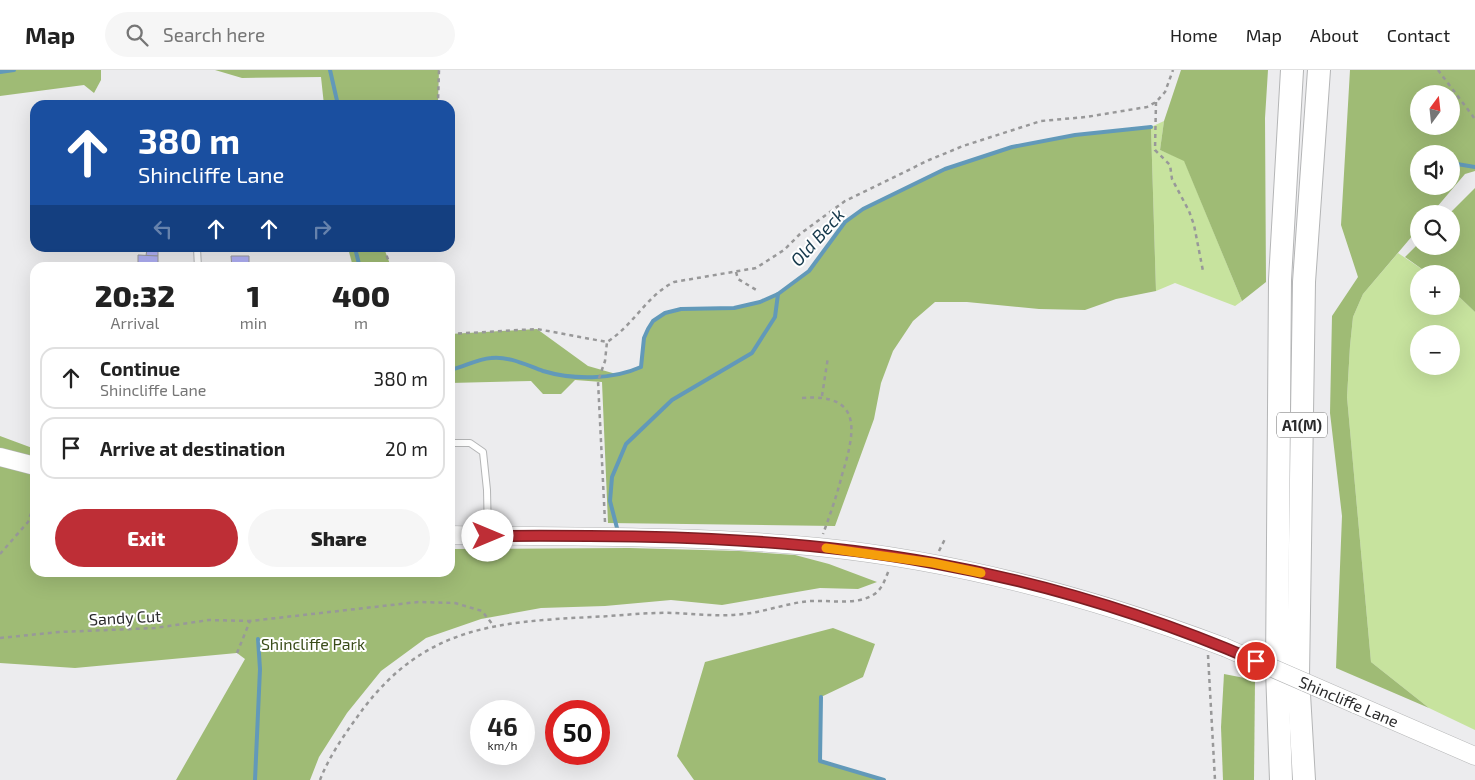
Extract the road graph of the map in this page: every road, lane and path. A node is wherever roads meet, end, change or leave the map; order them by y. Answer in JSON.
{"nodes":[{"id":1,"x":440,"y":70,"type":"edge"},
{"id":2,"x":1173,"y":70,"type":"edge"},
{"id":3,"x":1292,"y":70,"type":"edge"},
{"id":4,"x":1319,"y":70,"type":"edge"},
{"id":5,"x":1438,"y":70,"type":"edge"},
{"id":6,"x":438,"y":100,"type":"edge"},
{"id":7,"x":1156,"y":102,"type":"junction"},
{"id":8,"x":1475,"y":119,"type":"edge"},
{"id":9,"x":1203,"y":271,"type":"dead end"},
{"id":10,"x":736,"y":272,"type":"junction"},
{"id":11,"x":758,"y":290,"type":"dead end"},
{"id":12,"x":455,"y":334,"type":"edge"},
{"id":13,"x":607,"y":342,"type":"junction"},
{"id":14,"x":828,"y":357,"type":"dead end"},
{"id":15,"x":822,"y":396,"type":"junction"},
{"id":16,"x":802,"y":398,"type":"dead end"},
{"id":17,"x":455,"y":442,"type":"edge"},
{"id":18,"x":0,"y":456,"type":"edge"},
{"id":19,"x":30,"y":465,"type":"edge"},
{"id":20,"x":30,"y":516,"type":"edge"},
{"id":21,"x":455,"y":535,"type":"edge"},
{"id":22,"x":488,"y":536,"type":"junction"},
{"id":23,"x":604,"y":536,"type":"junction"},
{"id":24,"x":819,"y":547,"type":"junction"},
{"id":25,"x":0,"y":554,"type":"edge"},
{"id":26,"x":892,"y":557,"type":"junction"},
{"id":27,"x":250,"y":621,"type":"junction"},
{"id":28,"x":493,"y":625,"type":"junction"},
{"id":29,"x":0,"y":638,"type":"edge"},
{"id":30,"x":1216,"y":644,"type":"junction"},
{"id":31,"x":238,"y":653,"type":"dead end"},
{"id":32,"x":1475,"y":756,"type":"edge"},
{"id":33,"x":320,"y":780,"type":"edge"},
{"id":34,"x":1215,"y":780,"type":"edge"},
{"id":35,"x":1281,"y":780,"type":"edge"},
{"id":36,"x":1304,"y":780,"type":"edge"}],
"edges":[{"from":1,"to":6,"type":"path"},
{"from":2,"to":7,"type":"path"},
{"from":3,"to":35,"type":"highway","number":"A1(M)"},
{"from":4,"to":36,"type":"highway","number":"A1(M)"},
{"from":5,"to":8,"type":"path"},
{"from":7,"to":9,"type":"path"},
{"from":7,"to":10,"type":"path"},
{"from":10,"to":11,"type":"path"},
{"from":10,"to":13,"type":"path"},
{"from":12,"to":13,"type":"path"},
{"from":13,"to":23,"type":"path"},
{"from":14,"to":15,"type":"path"},
{"from":15,"to":16,"type":"path"},
{"from":15,"to":24,"type":"path"},
{"from":17,"to":22,"type":"lane"},
{"from":18,"to":19,"type":"main road"},
{"from":20,"to":25,"type":"path"},
{"from":21,"to":22,"type":"main road","name":"Shincliffe Lane"},
{"from":22,"to":23,"type":"main road","name":"Shincliffe Lane"},
{"from":23,"to":24,"type":"main road","name":"Shincliffe Lane"},
{"from":24,"to":26,"type":"main road","name":"Shincliffe Lane"},
{"from":26,"to":28,"type":"path"},
{"from":26,"to":30,"type":"main road","name":"Shincliffe Lane"},
{"from":27,"to":28,"type":"path","name":"Sandy Cut"},
{"from":27,"to":29,"type":"path","name":"Sandy Cut"},
{"from":27,"to":31,"type":"path"},
{"from":28,"to":33,"type":"path"},
{"from":30,"to":32,"type":"main road","name":"Shincliffe Lane","bridge":true},
{"from":30,"to":34,"type":"path"}]}
